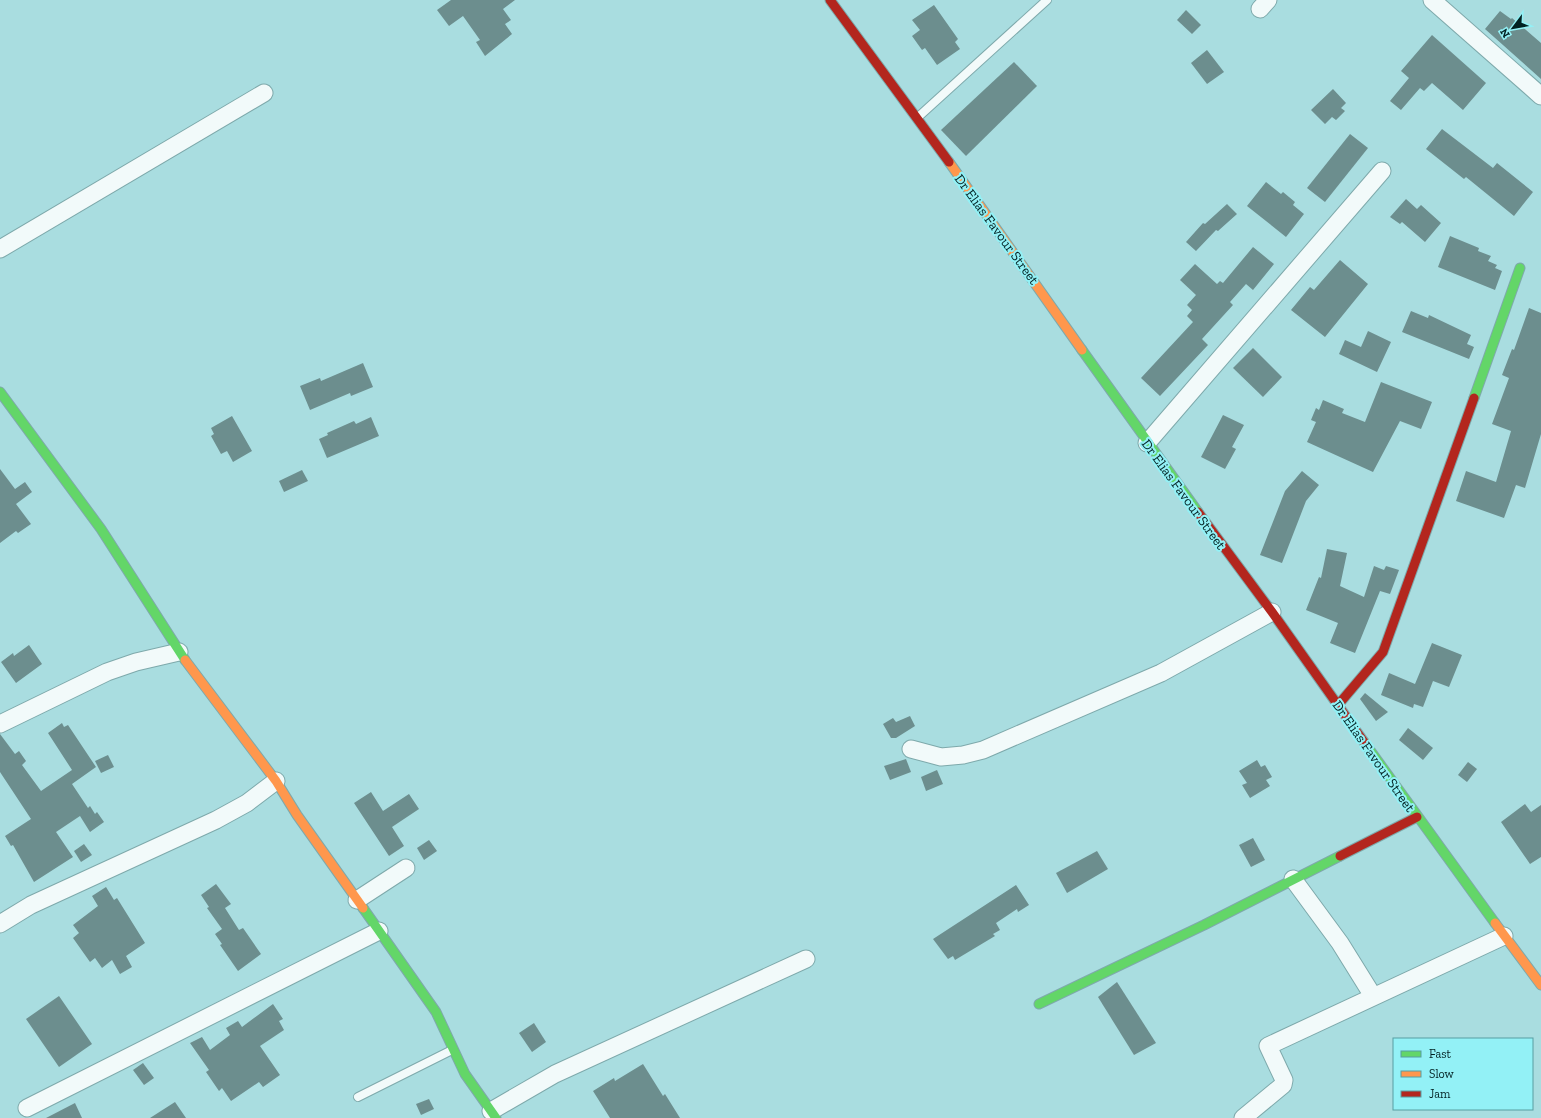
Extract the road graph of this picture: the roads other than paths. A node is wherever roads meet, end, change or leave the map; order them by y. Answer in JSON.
{"nodes":[{"id":1,"x":830,"y":0,"type":"edge"},
{"id":2,"x":1047,"y":0,"type":"edge"},
{"id":3,"x":1432,"y":0,"type":"edge"},
{"id":4,"x":264,"y":93,"type":"dead end"},
{"id":5,"x":1541,"y":96,"type":"edge"},
{"id":6,"x":917,"y":118,"type":"junction"},
{"id":7,"x":1382,"y":171,"type":"dead end"},
{"id":8,"x":0,"y":250,"type":"edge"},
{"id":9,"x":1520,"y":268,"type":"dead end"},
{"id":10,"x":0,"y":392,"type":"edge"},
{"id":11,"x":5,"y":411,"type":"edge"},
{"id":12,"x":1147,"y":443,"type":"junction"},
{"id":13,"x":1272,"y":612,"type":"junction"},
{"id":14,"x":179,"y":652,"type":"junction"},
{"id":15,"x":1338,"y":704,"type":"junction"},
{"id":16,"x":0,"y":724,"type":"edge"},
{"id":17,"x":912,"y":749,"type":"dead end"},
{"id":18,"x":276,"y":781,"type":"junction"},
{"id":19,"x":1417,"y":817,"type":"junction"},
{"id":20,"x":406,"y":868,"type":"dead end"},
{"id":21,"x":1293,"y":879,"type":"junction"},
{"id":22,"x":357,"y":900,"type":"junction"},
{"id":23,"x":0,"y":924,"type":"edge"},
{"id":24,"x":379,"y":931,"type":"junction"},
{"id":25,"x":1504,"y":936,"type":"junction"},
{"id":26,"x":806,"y":959,"type":"dead end"},
{"id":27,"x":1541,"y":985,"type":"edge"},
{"id":28,"x":1374,"y":996,"type":"junction"},
{"id":29,"x":1040,"y":1004,"type":"dead end"},
{"id":30,"x":453,"y":1050,"type":"junction"},
{"id":31,"x":358,"y":1097,"type":"dead end"},
{"id":32,"x":27,"y":1108,"type":"dead end"},
{"id":33,"x":494,"y":1114,"type":"edge"},
{"id":34,"x":1243,"y":1118,"type":"edge"}],
"edges":[{"from":1,"to":6,"type":"street","name":"Dr Elias Favour Street"},
{"from":2,"to":6,"type":"lane"},
{"from":3,"to":5,"type":"street"},
{"from":4,"to":8,"type":"street"},
{"from":6,"to":12,"type":"street","name":"Dr Elias Favour Street"},
{"from":7,"to":12,"type":"street"},
{"from":9,"to":15,"type":"street"},
{"from":10,"to":11,"type":"street"},
{"from":11,"to":14,"type":"street"},
{"from":12,"to":13,"type":"street","name":"Dr Elias Favour Street"},
{"from":13,"to":15,"type":"street","name":"Dr Elias Favour Street"},
{"from":13,"to":17,"type":"street"},
{"from":14,"to":16,"type":"street"},
{"from":14,"to":18,"type":"street"},
{"from":15,"to":19,"type":"street","name":"Dr Elias Favour Street"},
{"from":18,"to":22,"type":"street"},
{"from":18,"to":23,"type":"street"},
{"from":19,"to":21,"type":"street"},
{"from":19,"to":25,"type":"street","name":"Dr Elias Favour Street"},
{"from":20,"to":22,"type":"street"},
{"from":21,"to":28,"type":"street"},
{"from":21,"to":29,"type":"street"},
{"from":22,"to":24,"type":"street"},
{"from":24,"to":30,"type":"street"},
{"from":24,"to":32,"type":"street"},
{"from":25,"to":27,"type":"street","name":"Dr Elias Favour Street"},
{"from":25,"to":28,"type":"street"},
{"from":26,"to":33,"type":"street"},
{"from":28,"to":34,"type":"street"},
{"from":30,"to":31,"type":"lane"},
{"from":30,"to":33,"type":"street"}]}
